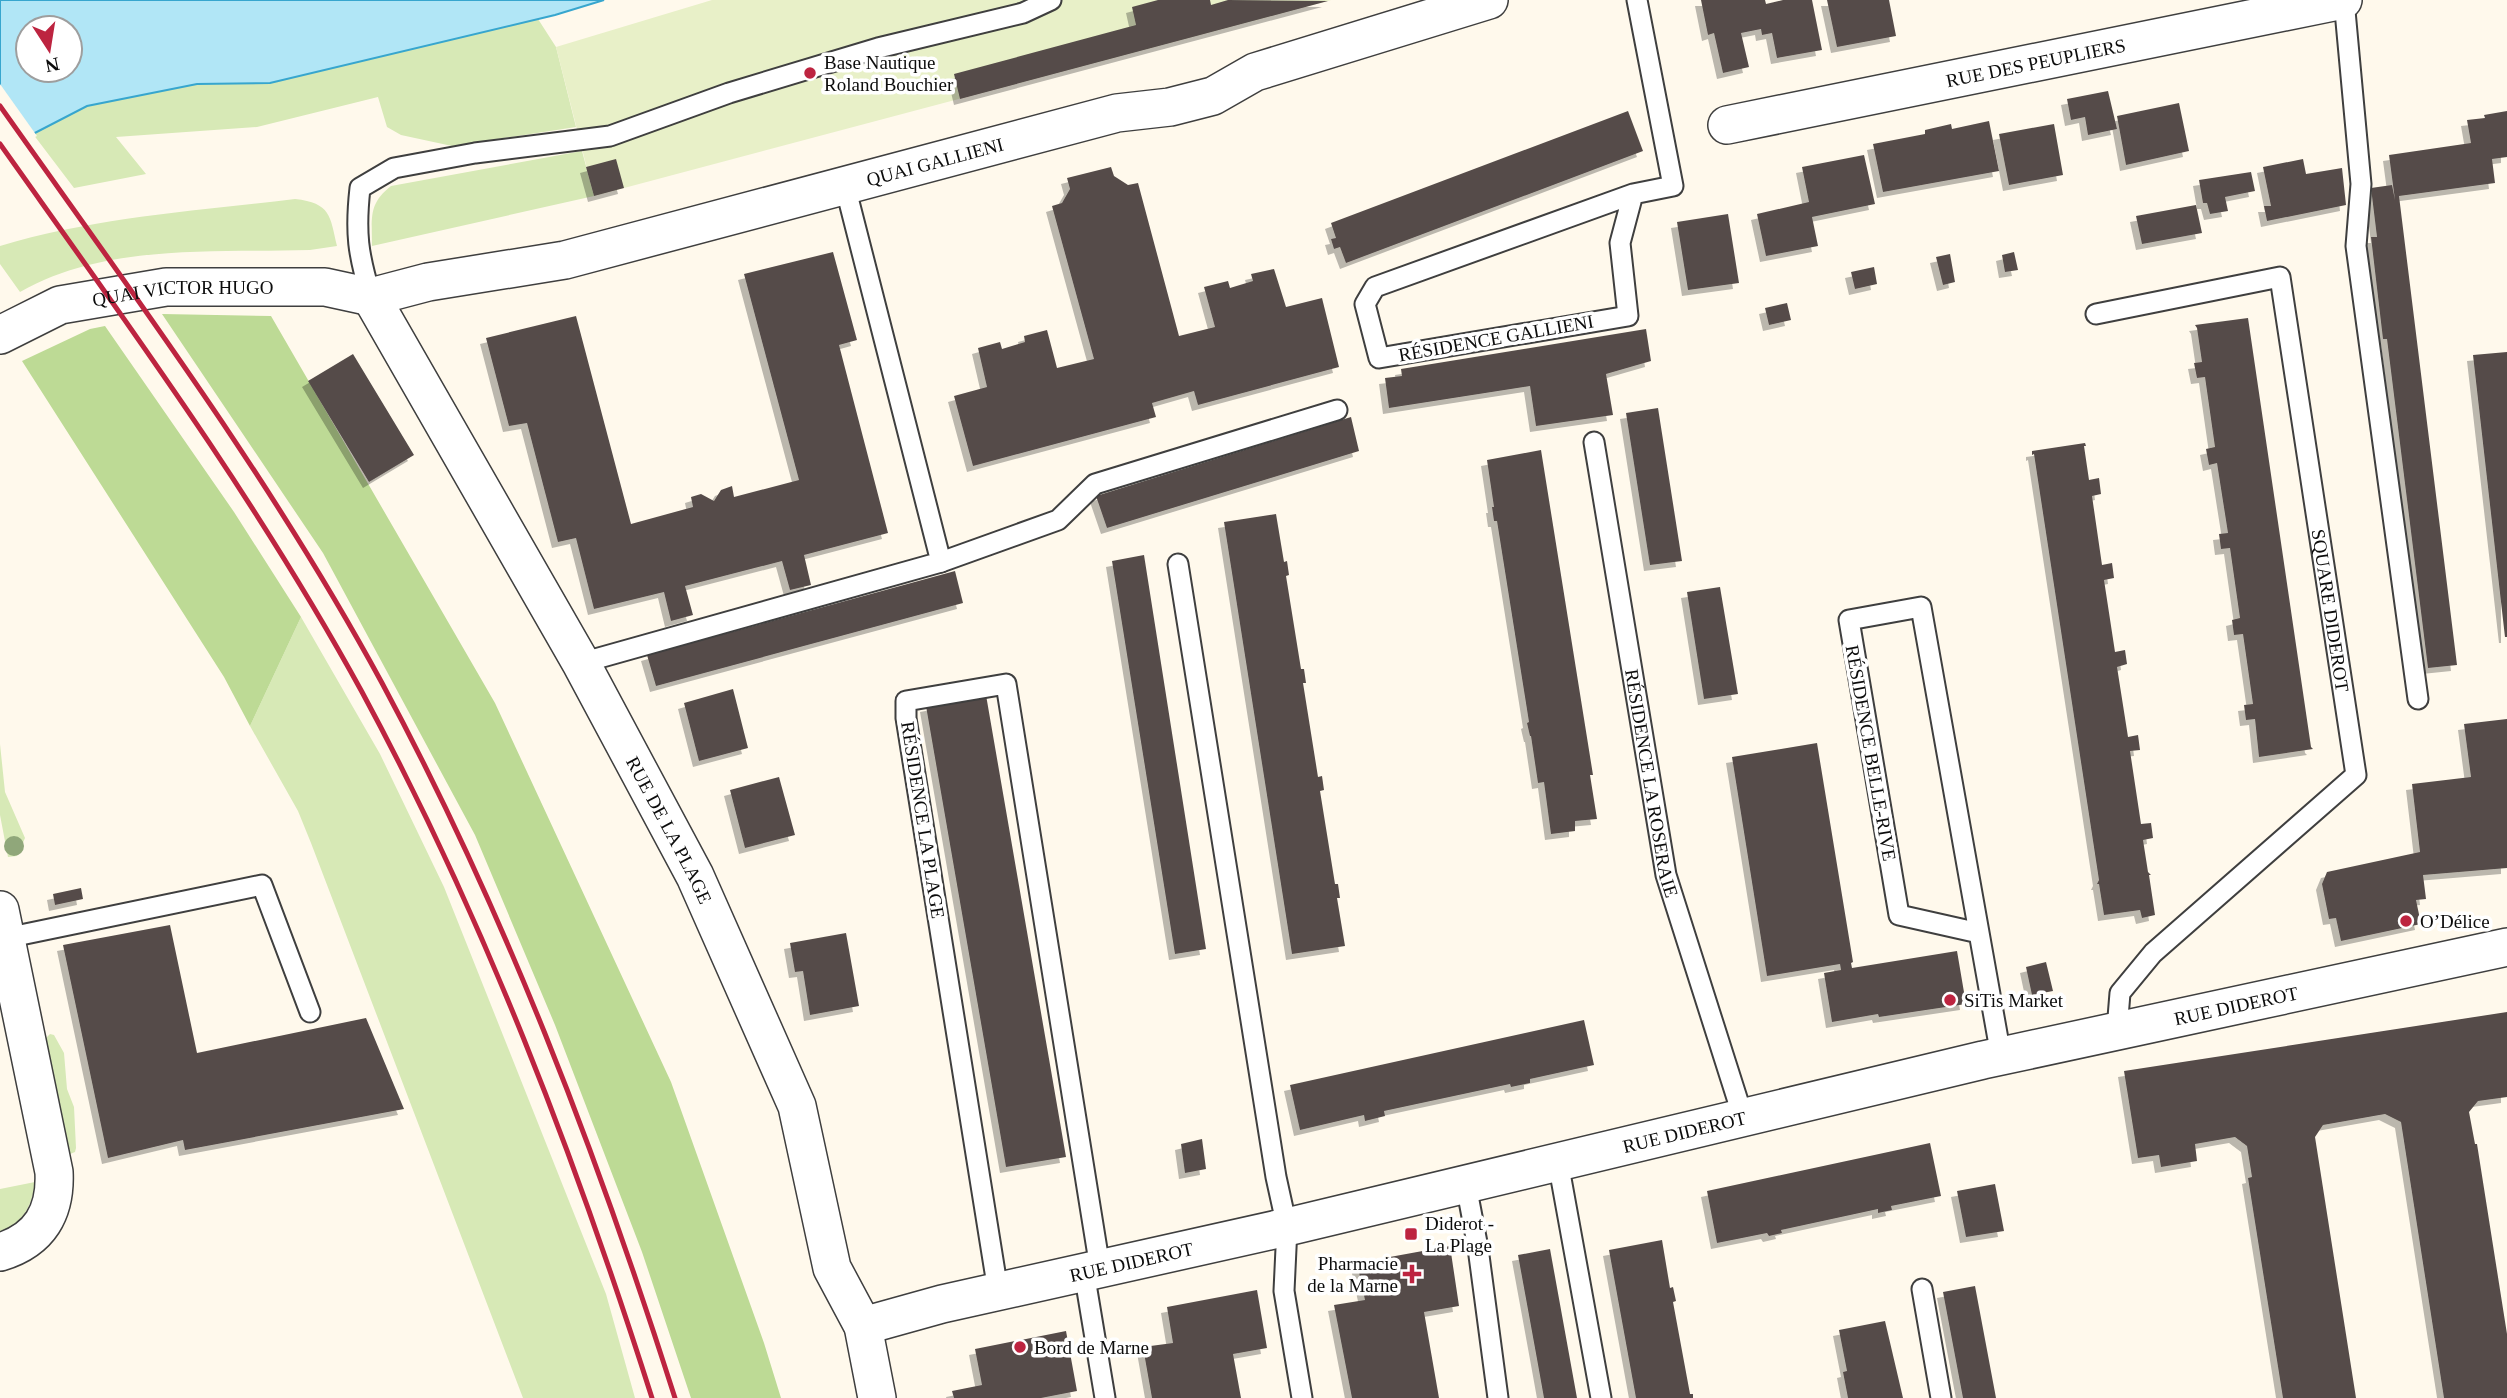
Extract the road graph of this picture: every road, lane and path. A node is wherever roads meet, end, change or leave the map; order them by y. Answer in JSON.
{"nodes":[{"id":1,"x":1051,"y":0,"type":"edge"},
{"id":2,"x":1489,"y":0,"type":"edge"},
{"id":3,"x":1637,"y":0,"type":"edge"},
{"id":4,"x":2344,"y":0,"type":"edge"},
{"id":5,"x":1727,"y":125,"type":"dead end"},
{"id":6,"x":845,"y":186,"type":"junction"},
{"id":7,"x":1633,"y":194,"type":"junction"},
{"id":8,"x":371,"y":297,"type":"junction"},
{"id":9,"x":2096,"y":314,"type":"dead end"},
{"id":10,"x":0,"y":335,"type":"edge"},
{"id":11,"x":1336,"y":410,"type":"dead end"},
{"id":12,"x":1594,"y":442,"type":"dead end"},
{"id":13,"x":941,"y":562,"type":"junction"},
{"id":14,"x":1178,"y":564,"type":"dead end"},
{"id":15,"x":581,"y":663,"type":"junction"},
{"id":16,"x":2418,"y":699,"type":"dead end"},
{"id":17,"x":3,"y":924,"type":"edge"},
{"id":18,"x":1979,"y":933,"type":"junction"},
{"id":19,"x":2507,"y":947,"type":"edge"},
{"id":20,"x":310,"y":1012,"type":"dead end"},
{"id":21,"x":2117,"y":1030,"type":"junction"},
{"id":22,"x":2001,"y":1056,"type":"junction"},
{"id":23,"x":1743,"y":1117,"type":"junction"},
{"id":24,"x":1558,"y":1162,"type":"junction"},
{"id":25,"x":1466,"y":1185,"type":"junction"},
{"id":26,"x":1287,"y":1227,"type":"junction"},
{"id":27,"x":0,"y":1252,"type":"edge"},
{"id":28,"x":1092,"y":1270,"type":"junction"},
{"id":29,"x":1922,"y":1289,"type":"dead end"},
{"id":30,"x":998,"y":1291,"type":"junction"},
{"id":31,"x":863,"y":1326,"type":"junction"},
{"id":32,"x":877,"y":1398,"type":"edge"},
{"id":33,"x":1105,"y":1398,"type":"edge"},
{"id":34,"x":1302,"y":1398,"type":"edge"},
{"id":35,"x":1498,"y":1398,"type":"edge"},
{"id":36,"x":1601,"y":1398,"type":"edge"},
{"id":37,"x":1941,"y":1398,"type":"edge"}],
"edges":[{"from":1,"to":8,"type":"lane"},
{"from":2,"to":6,"type":"street","name":"QUAI GALLIENI"},
{"from":3,"to":7,"type":"lane","name":"RÉSIDENCE GALLIENI"},
{"from":4,"to":5,"type":"street","name":"RUE DES PEUPLIERS"},
{"from":4,"to":16,"type":"lane"},
{"from":6,"to":8,"type":"street","name":"QUAI GALLIENI"},
{"from":6,"to":13,"type":"lane"},
{"from":7,"to":7,"type":"lane","name":"RÉSIDENCE GALLIENI"},
{"from":8,"to":10,"type":"street","name":"QUAI VICTOR HUGO"},
{"from":8,"to":15,"type":"street","name":"RUE DE LA PLAGE"},
{"from":9,"to":21,"type":"lane","name":"SQUARE DIDEROT"},
{"from":11,"to":13,"type":"lane"},
{"from":12,"to":23,"type":"lane","name":"RÉSIDENCE LA ROSERAIE"},
{"from":13,"to":15,"type":"lane"},
{"from":14,"to":26,"type":"lane"},
{"from":15,"to":31,"type":"street","name":"RUE DE LA PLAGE"},
{"from":17,"to":20,"type":"lane"},
{"from":17,"to":27,"type":"street"},
{"from":18,"to":18,"type":"lane","name":"RÉSIDENCE BELLE-RIVE"},
{"from":18,"to":22,"type":"lane","name":"RÉSIDENCE BELLE-RIVE"},
{"from":19,"to":21,"type":"street","name":"RUE DIDEROT"},
{"from":21,"to":22,"type":"street","name":"RUE DIDEROT"},
{"from":22,"to":23,"type":"street","name":"RUE DIDEROT"},
{"from":23,"to":24,"type":"street","name":"RUE DIDEROT"},
{"from":24,"to":25,"type":"street","name":"RUE DIDEROT"},
{"from":24,"to":36,"type":"lane"},
{"from":25,"to":26,"type":"street","name":"RUE DIDEROT"},
{"from":25,"to":35,"type":"lane"},
{"from":26,"to":28,"type":"street","name":"RUE DIDEROT"},
{"from":26,"to":34,"type":"lane"},
{"from":28,"to":30,"type":"street","name":"RUE DIDEROT"},
{"from":28,"to":30,"type":"lane","name":"RÉSIDENCE LA PLAGE"},
{"from":28,"to":33,"type":"lane"},
{"from":29,"to":37,"type":"lane"},
{"from":30,"to":31,"type":"street","name":"RUE DIDEROT"},
{"from":31,"to":32,"type":"street","name":"RUE DE LA PLAGE"}]}
